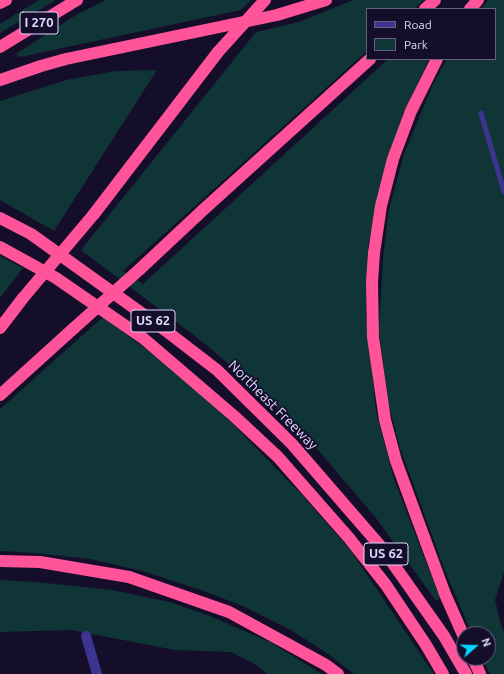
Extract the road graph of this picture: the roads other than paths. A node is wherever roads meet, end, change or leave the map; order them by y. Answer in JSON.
{"nodes":[{"id":1,"x":6,"y":0,"type":"edge"},
{"id":2,"x":77,"y":0,"type":"edge"},
{"id":3,"x":265,"y":0,"type":"edge"},
{"id":4,"x":326,"y":0,"type":"edge"},
{"id":5,"x":435,"y":0,"type":"edge"},
{"id":6,"x":478,"y":0,"type":"edge"},
{"id":7,"x":0,"y":3,"type":"edge"},
{"id":8,"x":426,"y":8,"type":"edge"},
{"id":9,"x":471,"y":8,"type":"edge"},
{"id":10,"x":0,"y":46,"type":"edge"},
{"id":11,"x":369,"y":60,"type":"edge"},
{"id":12,"x":436,"y":60,"type":"edge"},
{"id":13,"x":0,"y":80,"type":"edge"},
{"id":14,"x":481,"y":113,"type":"dead end"},
{"id":15,"x":504,"y":192,"type":"edge"},
{"id":16,"x":0,"y":218,"type":"edge"},
{"id":17,"x":0,"y":247,"type":"edge"},
{"id":18,"x":0,"y":328,"type":"edge"},
{"id":19,"x":0,"y":395,"type":"edge"},
{"id":20,"x":0,"y":561,"type":"edge"},
{"id":21,"x":40,"y":562,"type":"junction"},
{"id":22,"x":0,"y":568,"type":"edge"},
{"id":23,"x":459,"y":626,"type":"edge"},
{"id":24,"x":86,"y":636,"type":"dead end"},
{"id":25,"x":97,"y":674,"type":"edge"},
{"id":26,"x":338,"y":674,"type":"edge"},
{"id":27,"x":443,"y":674,"type":"edge"},
{"id":28,"x":466,"y":674,"type":"edge"}],
"edges":[{"from":1,"to":7,"type":"highway","number":"I 270"},
{"from":2,"to":10,"type":"highway","number":"I 270"},
{"from":3,"to":18,"type":"highway","bridge":true},
{"from":4,"to":13,"type":"highway"},
{"from":5,"to":8,"type":"highway"},
{"from":6,"to":9,"type":"highway"},
{"from":11,"to":19,"type":"highway","bridge":true},
{"from":12,"to":23,"type":"highway"},
{"from":14,"to":15,"type":"lane"},
{"from":16,"to":28,"type":"highway","name":"Northeast Freeway","number":"US 62"},
{"from":17,"to":27,"type":"highway"},
{"from":20,"to":21,"type":"highway"},
{"from":21,"to":22,"type":"highway"},
{"from":21,"to":26,"type":"highway"},
{"from":24,"to":25,"type":"street"}]}
